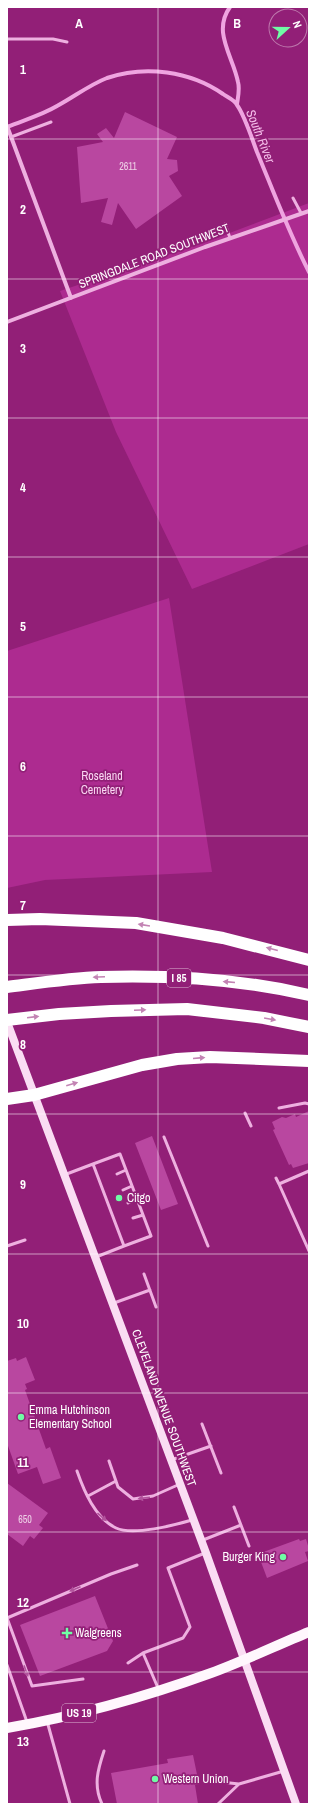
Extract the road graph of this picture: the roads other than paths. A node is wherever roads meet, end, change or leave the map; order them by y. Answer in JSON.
{"nodes":[{"id":1,"x":7,"y":39,"type":"edge"},
{"id":2,"x":67,"y":42,"type":"dead end"},
{"id":3,"x":51,"y":122,"type":"dead end"},
{"id":4,"x":7,"y":126,"type":"edge"},
{"id":5,"x":11,"y":137,"type":"junction"},
{"id":6,"x":293,"y":198,"type":"dead end"},
{"id":7,"x":309,"y":210,"type":"edge"},
{"id":8,"x":301,"y":214,"type":"junction"},
{"id":9,"x":225,"y":224,"type":"dead end"},
{"id":10,"x":230,"y":238,"type":"junction"},
{"id":11,"x":71,"y":298,"type":"junction"},
{"id":12,"x":7,"y":322,"type":"edge"},
{"id":13,"x":7,"y":920,"type":"edge"},
{"id":14,"x":309,"y":960,"type":"edge"},
{"id":15,"x":7,"y":987,"type":"edge"},
{"id":16,"x":309,"y":995,"type":"edge"},
{"id":17,"x":7,"y":1021,"type":"edge"},
{"id":18,"x":309,"y":1027,"type":"edge"},
{"id":19,"x":309,"y":1061,"type":"edge"},
{"id":20,"x":34,"y":1095,"type":"junction"},
{"id":21,"x":7,"y":1099,"type":"edge"},
{"id":22,"x":309,"y":1104,"type":"edge"},
{"id":23,"x":279,"y":1108,"type":"dead end"},
{"id":24,"x":245,"y":1113,"type":"dead end"},
{"id":25,"x":251,"y":1126,"type":"dead end"},
{"id":26,"x":164,"y":1137,"type":"dead end"},
{"id":27,"x":93,"y":1164,"type":"junction"},
{"id":28,"x":126,"y":1170,"type":"junction"},
{"id":29,"x":309,"y":1170,"type":"edge"},
{"id":30,"x":117,"y":1174,"type":"dead end"},
{"id":31,"x":64,"y":1175,"type":"junction"},
{"id":32,"x":276,"y":1178,"type":"dead end"},
{"id":33,"x":104,"y":1179,"type":"dead end"},
{"id":34,"x":100,"y":1181,"type":"junction"},
{"id":35,"x":279,"y":1184,"type":"junction"},
{"id":36,"x":132,"y":1186,"type":"junction"},
{"id":37,"x":123,"y":1190,"type":"dead end"},
{"id":38,"x":137,"y":1199,"type":"junction"},
{"id":39,"x":128,"y":1203,"type":"dead end"},
{"id":40,"x":143,"y":1215,"type":"junction"},
{"id":41,"x":133,"y":1218,"type":"dead end"},
{"id":42,"x":25,"y":1240,"type":"dead end"},
{"id":43,"x":7,"y":1246,"type":"edge"},
{"id":44,"x":124,"y":1246,"type":"junction"},
{"id":45,"x":208,"y":1246,"type":"dead end"},
{"id":46,"x":309,"y":1251,"type":"edge"},
{"id":47,"x":95,"y":1258,"type":"junction"},
{"id":48,"x":144,"y":1274,"type":"dead end"},
{"id":49,"x":150,"y":1290,"type":"junction"},
{"id":50,"x":113,"y":1304,"type":"junction"},
{"id":51,"x":156,"y":1306,"type":"dead end"},
{"id":52,"x":202,"y":1424,"type":"dead end"},
{"id":53,"x":211,"y":1446,"type":"junction"},
{"id":54,"x":171,"y":1460,"type":"junction"},
{"id":55,"x":109,"y":1462,"type":"dead end"},
{"id":56,"x":77,"y":1471,"type":"dead end"},
{"id":57,"x":221,"y":1474,"type":"dead end"},
{"id":58,"x":116,"y":1482,"type":"junction"},
{"id":59,"x":180,"y":1484,"type":"junction"},
{"id":60,"x":88,"y":1496,"type":"junction"},
{"id":61,"x":234,"y":1508,"type":"dead end"},
{"id":62,"x":193,"y":1520,"type":"junction"},
{"id":63,"x":241,"y":1525,"type":"junction"},
{"id":64,"x":201,"y":1541,"type":"junction"},
{"id":65,"x":249,"y":1546,"type":"dead end"},
{"id":66,"x":206,"y":1553,"type":"junction"},
{"id":67,"x":137,"y":1565,"type":"dead end"},
{"id":68,"x":309,"y":1632,"type":"edge"},
{"id":69,"x":143,"y":1653,"type":"junction"},
{"id":70,"x":243,"y":1660,"type":"junction"},
{"id":71,"x":128,"y":1663,"type":"dead end"},
{"id":72,"x":7,"y":1666,"type":"edge"},
{"id":73,"x":83,"y":1678,"type":"dead end"},
{"id":74,"x":159,"y":1691,"type":"junction"},
{"id":75,"x":48,"y":1721,"type":"junction"},
{"id":76,"x":27,"y":1725,"type":"junction"},
{"id":77,"x":7,"y":1728,"type":"edge"},
{"id":78,"x":104,"y":1751,"type":"dead end"},
{"id":79,"x":284,"y":1771,"type":"junction"},
{"id":80,"x":221,"y":1782,"type":"dead end"},
{"id":81,"x":239,"y":1784,"type":"junction"},
{"id":82,"x":70,"y":1804,"type":"edge"},
{"id":83,"x":102,"y":1804,"type":"edge"},
{"id":84,"x":218,"y":1804,"type":"edge"},
{"id":85,"x":296,"y":1804,"type":"edge"}],
"edges":[{"from":1,"to":2,"type":"lane"},
{"from":3,"to":5,"type":"lane"},
{"from":4,"to":5,"type":"street"},
{"from":5,"to":11,"type":"street"},
{"from":6,"to":8,"type":"lane"},
{"from":7,"to":8,"type":"street","name":"SPRINGDALE ROAD SOUTHWEST"},
{"from":8,"to":10,"type":"street","name":"SPRINGDALE ROAD SOUTHWEST"},
{"from":9,"to":10,"type":"lane"},
{"from":10,"to":11,"type":"street","name":"SPRINGDALE ROAD SOUTHWEST"},
{"from":11,"to":12,"type":"street","name":"SPRINGDALE ROAD SOUTHWEST"},
{"from":14,"to":13,"type":"highway","one_way":true},
{"from":16,"to":15,"type":"highway","number":"I 85","one_way":true},
{"from":17,"to":18,"type":"highway","one_way":true},
{"from":17,"to":20,"type":"main road","name":"CLEVELAND AVENUE SOUTHWEST"},
{"from":20,"to":19,"type":"highway","one_way":true},
{"from":20,"to":21,"type":"highway"},
{"from":20,"to":31,"type":"main road","name":"CLEVELAND AVENUE SOUTHWEST"},
{"from":22,"to":23,"type":"lane"},
{"from":24,"to":25,"type":"lane"},
{"from":26,"to":45,"type":"lane"},
{"from":27,"to":28,"type":"lane"},
{"from":27,"to":31,"type":"lane"},
{"from":27,"to":34,"type":"lane"},
{"from":28,"to":30,"type":"lane"},
{"from":28,"to":36,"type":"lane"},
{"from":29,"to":35,"type":"lane"},
{"from":31,"to":47,"type":"main road","name":"CLEVELAND AVENUE SOUTHWEST"},
{"from":32,"to":35,"type":"lane"},
{"from":33,"to":34,"type":"lane"},
{"from":34,"to":44,"type":"lane"},
{"from":35,"to":46,"type":"lane"},
{"from":36,"to":37,"type":"lane"},
{"from":36,"to":38,"type":"lane"},
{"from":38,"to":39,"type":"lane"},
{"from":38,"to":40,"type":"lane"},
{"from":40,"to":41,"type":"lane"},
{"from":40,"to":44,"type":"lane"},
{"from":42,"to":43,"type":"lane"},
{"from":44,"to":47,"type":"lane"},
{"from":47,"to":50,"type":"main road","name":"CLEVELAND AVENUE SOUTHWEST"},
{"from":48,"to":49,"type":"lane"},
{"from":49,"to":50,"type":"lane"},
{"from":49,"to":51,"type":"lane"},
{"from":50,"to":54,"type":"main road","name":"CLEVELAND AVENUE SOUTHWEST"},
{"from":52,"to":53,"type":"lane"},
{"from":53,"to":54,"type":"lane"},
{"from":53,"to":57,"type":"lane"},
{"from":54,"to":59,"type":"main road","name":"CLEVELAND AVENUE SOUTHWEST"},
{"from":55,"to":58,"type":"lane"},
{"from":56,"to":60,"type":"lane"},
{"from":59,"to":58,"type":"lane","one_way":true},
{"from":58,"to":60,"type":"lane"},
{"from":59,"to":62,"type":"main road","name":"CLEVELAND AVENUE SOUTHWEST"},
{"from":60,"to":62,"type":"lane","one_way":true},
{"from":61,"to":63,"type":"lane"},
{"from":62,"to":64,"type":"main road","name":"CLEVELAND AVENUE SOUTHWEST"},
{"from":63,"to":64,"type":"lane"},
{"from":63,"to":65,"type":"lane"},
{"from":64,"to":66,"type":"main road","name":"CLEVELAND AVENUE SOUTHWEST"},
{"from":66,"to":69,"type":"lane"},
{"from":66,"to":70,"type":"main road","name":"CLEVELAND AVENUE SOUTHWEST"},
{"from":67,"to":73,"type":"lane","one_way":true},
{"from":68,"to":70,"type":"main road","number":"US 19"},
{"from":69,"to":71,"type":"lane"},
{"from":69,"to":74,"type":"lane"},
{"from":70,"to":74,"type":"main road","number":"US 19"},
{"from":70,"to":79,"type":"main road","name":"CLEVELAND AVENUE SOUTHWEST"},
{"from":72,"to":76,"type":"lane"},
{"from":74,"to":75,"type":"main road","number":"US 19"},
{"from":75,"to":76,"type":"main road","number":"US 19"},
{"from":75,"to":82,"type":"lane"},
{"from":76,"to":77,"type":"main road","number":"US 19"},
{"from":78,"to":83,"type":"lane"},
{"from":79,"to":81,"type":"lane"},
{"from":79,"to":85,"type":"main road","name":"CLEVELAND AVENUE SOUTHWEST"},
{"from":80,"to":81,"type":"lane"},
{"from":81,"to":84,"type":"lane"}]}
